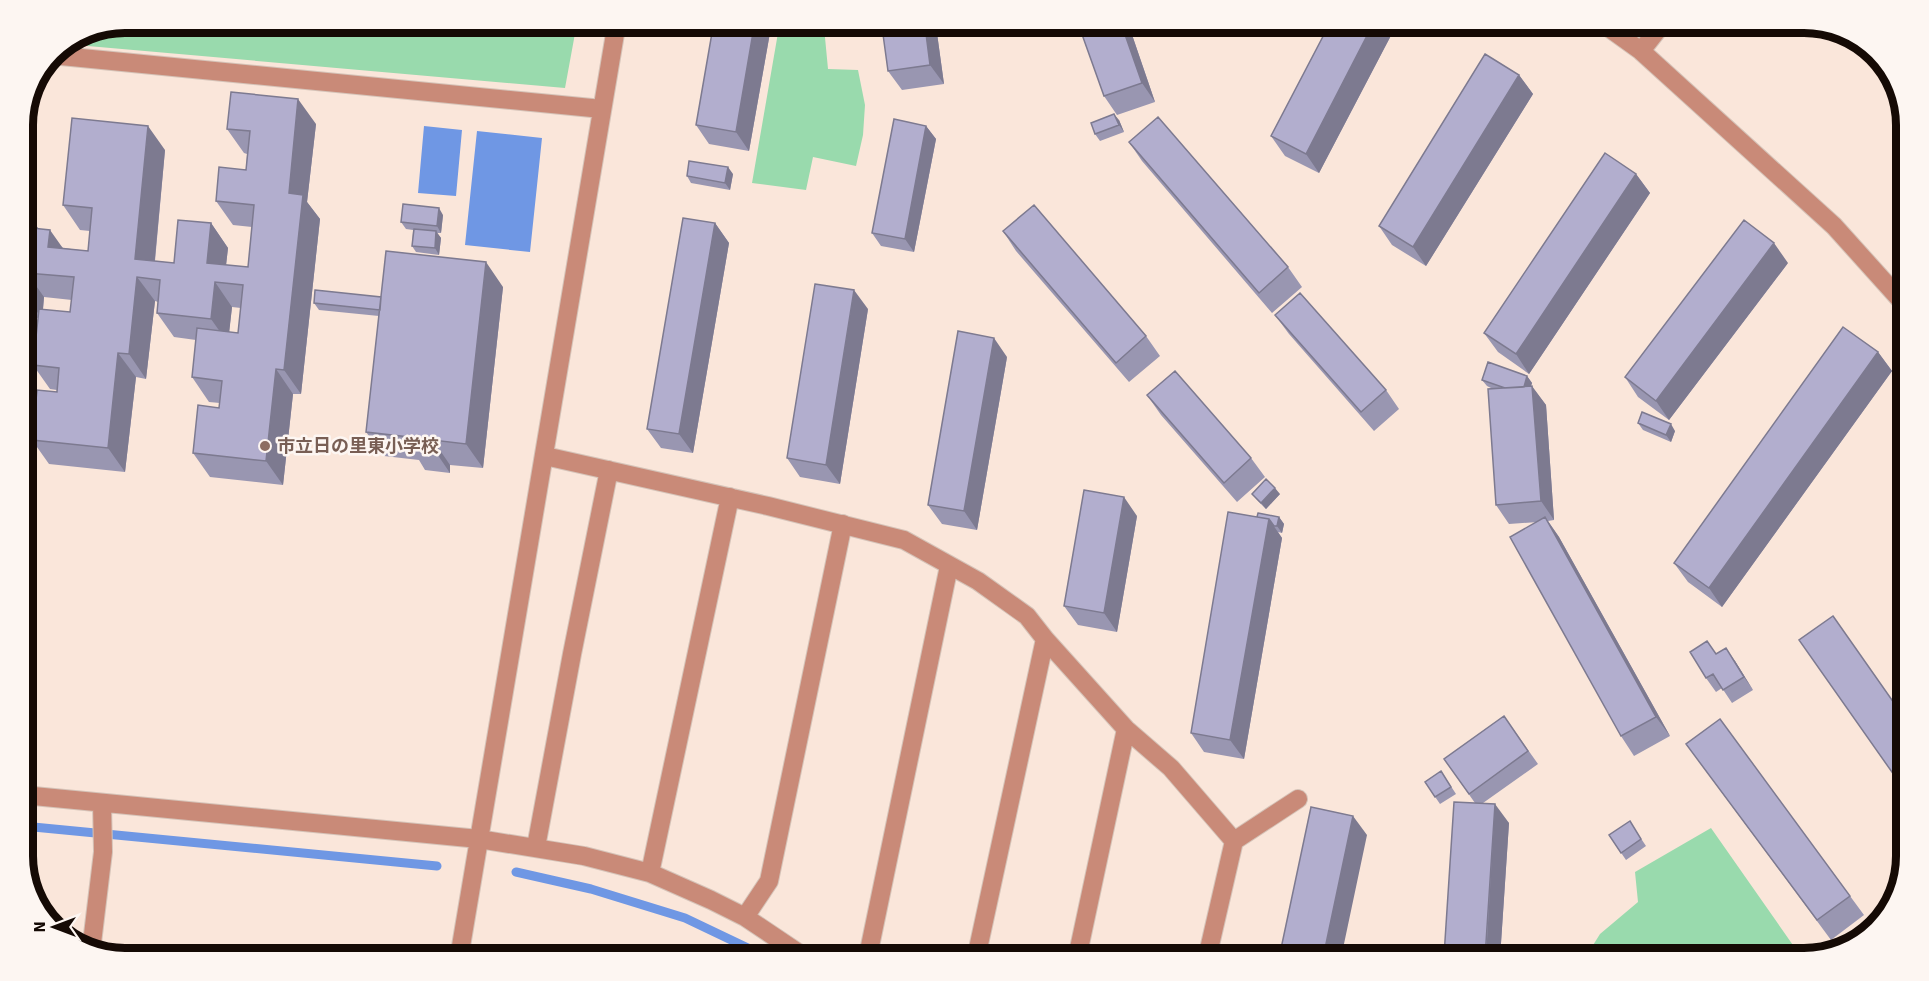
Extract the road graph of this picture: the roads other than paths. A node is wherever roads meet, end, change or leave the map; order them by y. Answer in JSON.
{"nodes":[{"id":1,"x":615,"y":33,"type":"edge"},
{"id":2,"x":1616,"y":33,"type":"edge"},
{"id":3,"x":1655,"y":33,"type":"edge"},
{"id":4,"x":1641,"y":51,"type":"junction"},
{"id":5,"x":64,"y":56,"type":"edge"},
{"id":6,"x":602,"y":109,"type":"junction"},
{"id":7,"x":1896,"y":295,"type":"edge"},
{"id":8,"x":545,"y":456,"type":"junction"},
{"id":9,"x":609,"y":471,"type":"junction"},
{"id":10,"x":730,"y":497,"type":"junction"},
{"id":11,"x":843,"y":524,"type":"junction"},
{"id":12,"x":949,"y":566,"type":"junction"},
{"id":13,"x":1045,"y":639,"type":"junction"},
{"id":14,"x":1126,"y":729,"type":"junction"},
{"id":15,"x":33,"y":796,"type":"edge"},
{"id":16,"x":1298,"y":799,"type":"dead end"},
{"id":17,"x":102,"y":802,"type":"junction"},
{"id":18,"x":479,"y":839,"type":"junction"},
{"id":19,"x":1234,"y":841,"type":"junction"},
{"id":20,"x":536,"y":847,"type":"junction"},
{"id":21,"x":650,"y":873,"type":"junction"},
{"id":22,"x":746,"y":917,"type":"junction"},
{"id":23,"x":92,"y":942,"type":"edge"},
{"id":24,"x":461,"y":948,"type":"edge"},
{"id":25,"x":791,"y":948,"type":"edge"},
{"id":26,"x":870,"y":948,"type":"edge"},
{"id":27,"x":978,"y":948,"type":"edge"},
{"id":28,"x":1079,"y":948,"type":"edge"},
{"id":29,"x":1209,"y":948,"type":"edge"}],
"edges":[{"from":1,"to":6,"type":"street"},
{"from":2,"to":4,"type":"street"},
{"from":3,"to":4,"type":"street"},
{"from":4,"to":7,"type":"street"},
{"from":5,"to":6,"type":"street"},
{"from":6,"to":8,"type":"street"},
{"from":8,"to":9,"type":"street"},
{"from":8,"to":18,"type":"street"},
{"from":9,"to":10,"type":"street"},
{"from":9,"to":20,"type":"street"},
{"from":10,"to":11,"type":"street"},
{"from":10,"to":21,"type":"street"},
{"from":11,"to":12,"type":"street"},
{"from":11,"to":22,"type":"street"},
{"from":12,"to":13,"type":"street"},
{"from":12,"to":26,"type":"street"},
{"from":13,"to":14,"type":"street"},
{"from":13,"to":27,"type":"street"},
{"from":14,"to":19,"type":"street"},
{"from":14,"to":28,"type":"street"},
{"from":15,"to":17,"type":"street"},
{"from":16,"to":19,"type":"street"},
{"from":17,"to":18,"type":"street"},
{"from":17,"to":23,"type":"street"},
{"from":18,"to":20,"type":"street"},
{"from":18,"to":24,"type":"street"},
{"from":19,"to":29,"type":"street"},
{"from":20,"to":21,"type":"street"},
{"from":21,"to":22,"type":"street"},
{"from":22,"to":25,"type":"street"}]}
